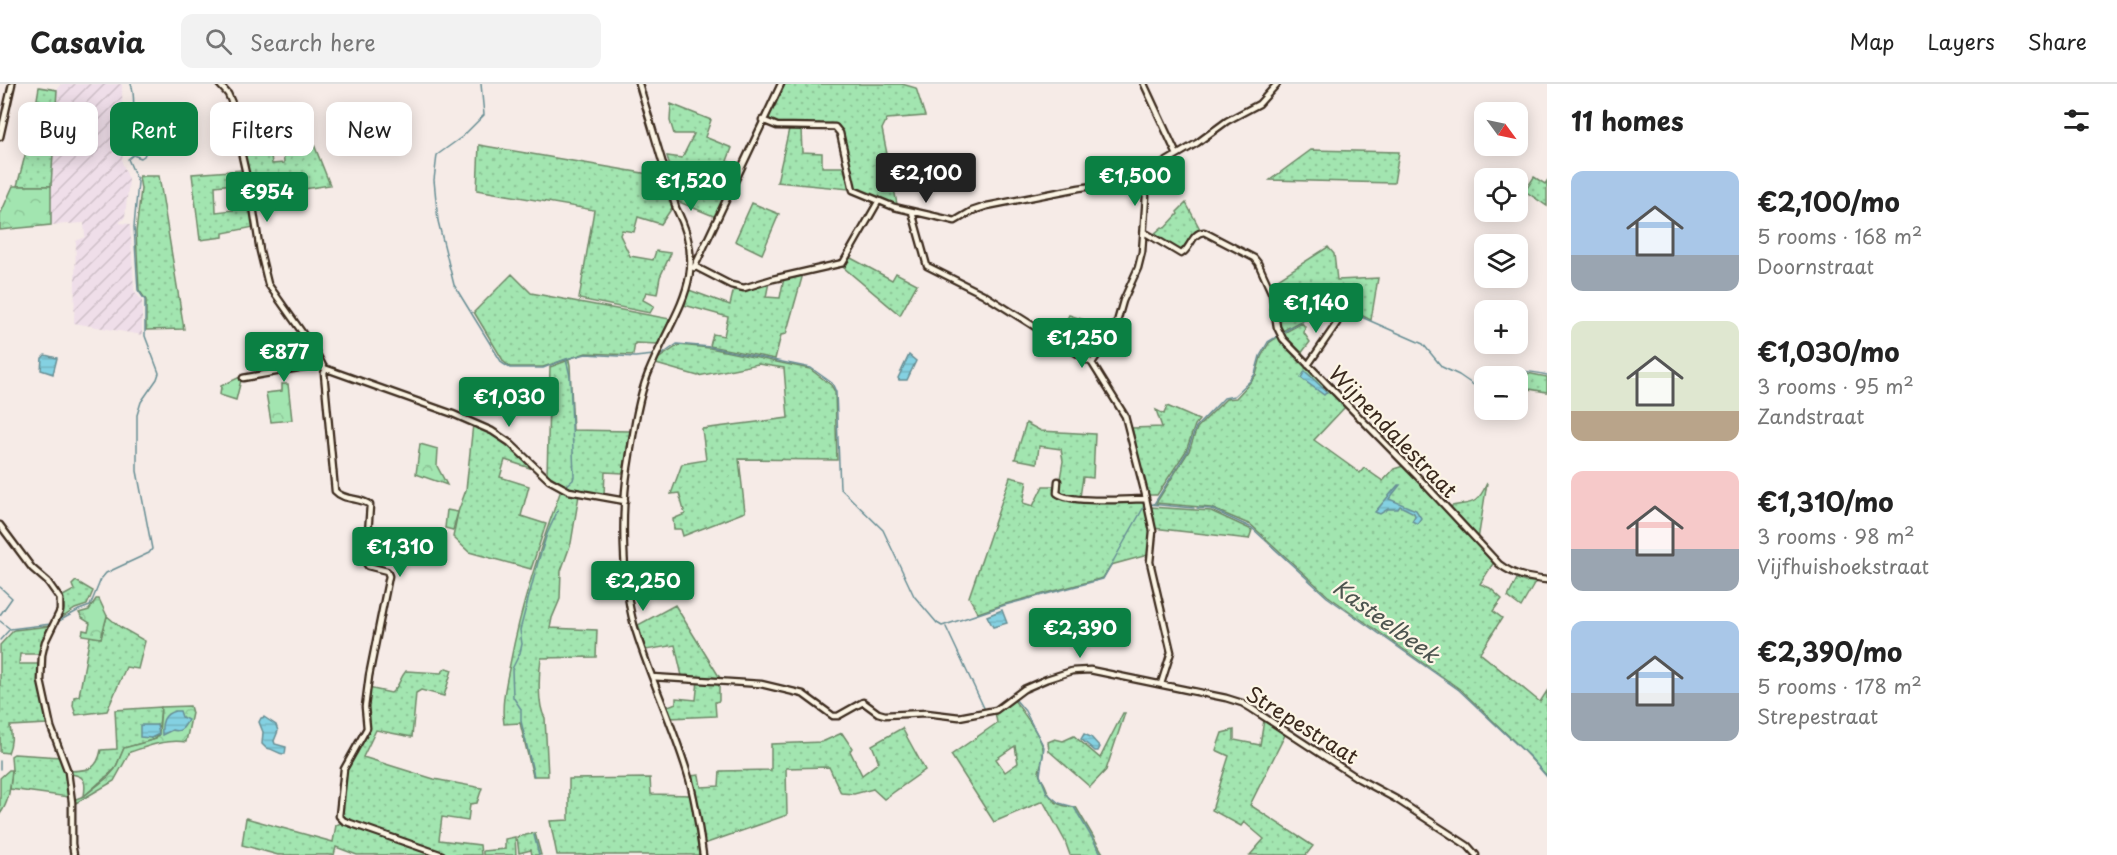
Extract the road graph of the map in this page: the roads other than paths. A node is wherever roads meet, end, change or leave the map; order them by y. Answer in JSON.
{"nodes":[{"id":1,"x":12,"y":84,"type":"edge"},
{"id":2,"x":219,"y":84,"type":"edge"},
{"id":3,"x":639,"y":84,"type":"edge"},
{"id":4,"x":781,"y":84,"type":"edge"},
{"id":5,"x":1144,"y":84,"type":"edge"},
{"id":6,"x":1277,"y":84,"type":"edge"},
{"id":7,"x":762,"y":120,"type":"junction"},
{"id":8,"x":0,"y":137,"type":"edge"},
{"id":9,"x":1177,"y":155,"type":"junction"},
{"id":10,"x":1138,"y":179,"type":"junction"},
{"id":11,"x":878,"y":202,"type":"junction"},
{"id":12,"x":912,"y":212,"type":"junction"},
{"id":13,"x":1144,"y":232,"type":"junction"},
{"id":14,"x":694,"y":267,"type":"junction"},
{"id":15,"x":1341,"y":309,"type":"dead end"},
{"id":16,"x":1092,"y":363,"type":"junction"},
{"id":17,"x":321,"y":364,"type":"junction"},
{"id":18,"x":1308,"y":365,"type":"junction"},
{"id":19,"x":326,"y":369,"type":"junction"},
{"id":20,"x":243,"y":378,"type":"dead end"},
{"id":21,"x":1058,"y":481,"type":"dead end"},
{"id":22,"x":625,"y":501,"type":"junction"},
{"id":23,"x":1147,"y":502,"type":"junction"},
{"id":24,"x":0,"y":525,"type":"edge"},
{"id":25,"x":1547,"y":580,"type":"edge"},
{"id":26,"x":652,"y":677,"type":"junction"},
{"id":27,"x":1161,"y":684,"type":"junction"},
{"id":28,"x":74,"y":855,"type":"edge"},
{"id":29,"x":442,"y":855,"type":"edge"},
{"id":30,"x":703,"y":855,"type":"edge"},
{"id":31,"x":1476,"y":855,"type":"edge"}],
"edges":[{"from":1,"to":8,"type":"street"},
{"from":2,"to":17,"type":"street"},
{"from":3,"to":14,"type":"street"},
{"from":4,"to":7,"type":"street"},
{"from":5,"to":9,"type":"street"},
{"from":6,"to":9,"type":"street"},
{"from":7,"to":11,"type":"street"},
{"from":7,"to":14,"type":"street"},
{"from":9,"to":10,"type":"street"},
{"from":10,"to":12,"type":"street"},
{"from":10,"to":13,"type":"street"},
{"from":11,"to":12,"type":"street"},
{"from":11,"to":14,"type":"street"},
{"from":12,"to":16,"type":"street"},
{"from":13,"to":16,"type":"street"},
{"from":13,"to":18,"type":"street","name":"Wijnendalestraat"},
{"from":14,"to":22,"type":"street"},
{"from":15,"to":18,"type":"street"},
{"from":16,"to":23,"type":"street"},
{"from":17,"to":19,"type":"street"},
{"from":17,"to":20,"type":"street"},
{"from":18,"to":25,"type":"street","name":"Wijnendalestraat"},
{"from":19,"to":22,"type":"street"},
{"from":19,"to":29,"type":"street"},
{"from":21,"to":23,"type":"street"},
{"from":22,"to":26,"type":"street"},
{"from":23,"to":27,"type":"street"},
{"from":24,"to":28,"type":"street"},
{"from":26,"to":27,"type":"street","name":"Strepestraat"},
{"from":26,"to":30,"type":"street"},
{"from":27,"to":31,"type":"street","name":"Strepestraat"}]}
